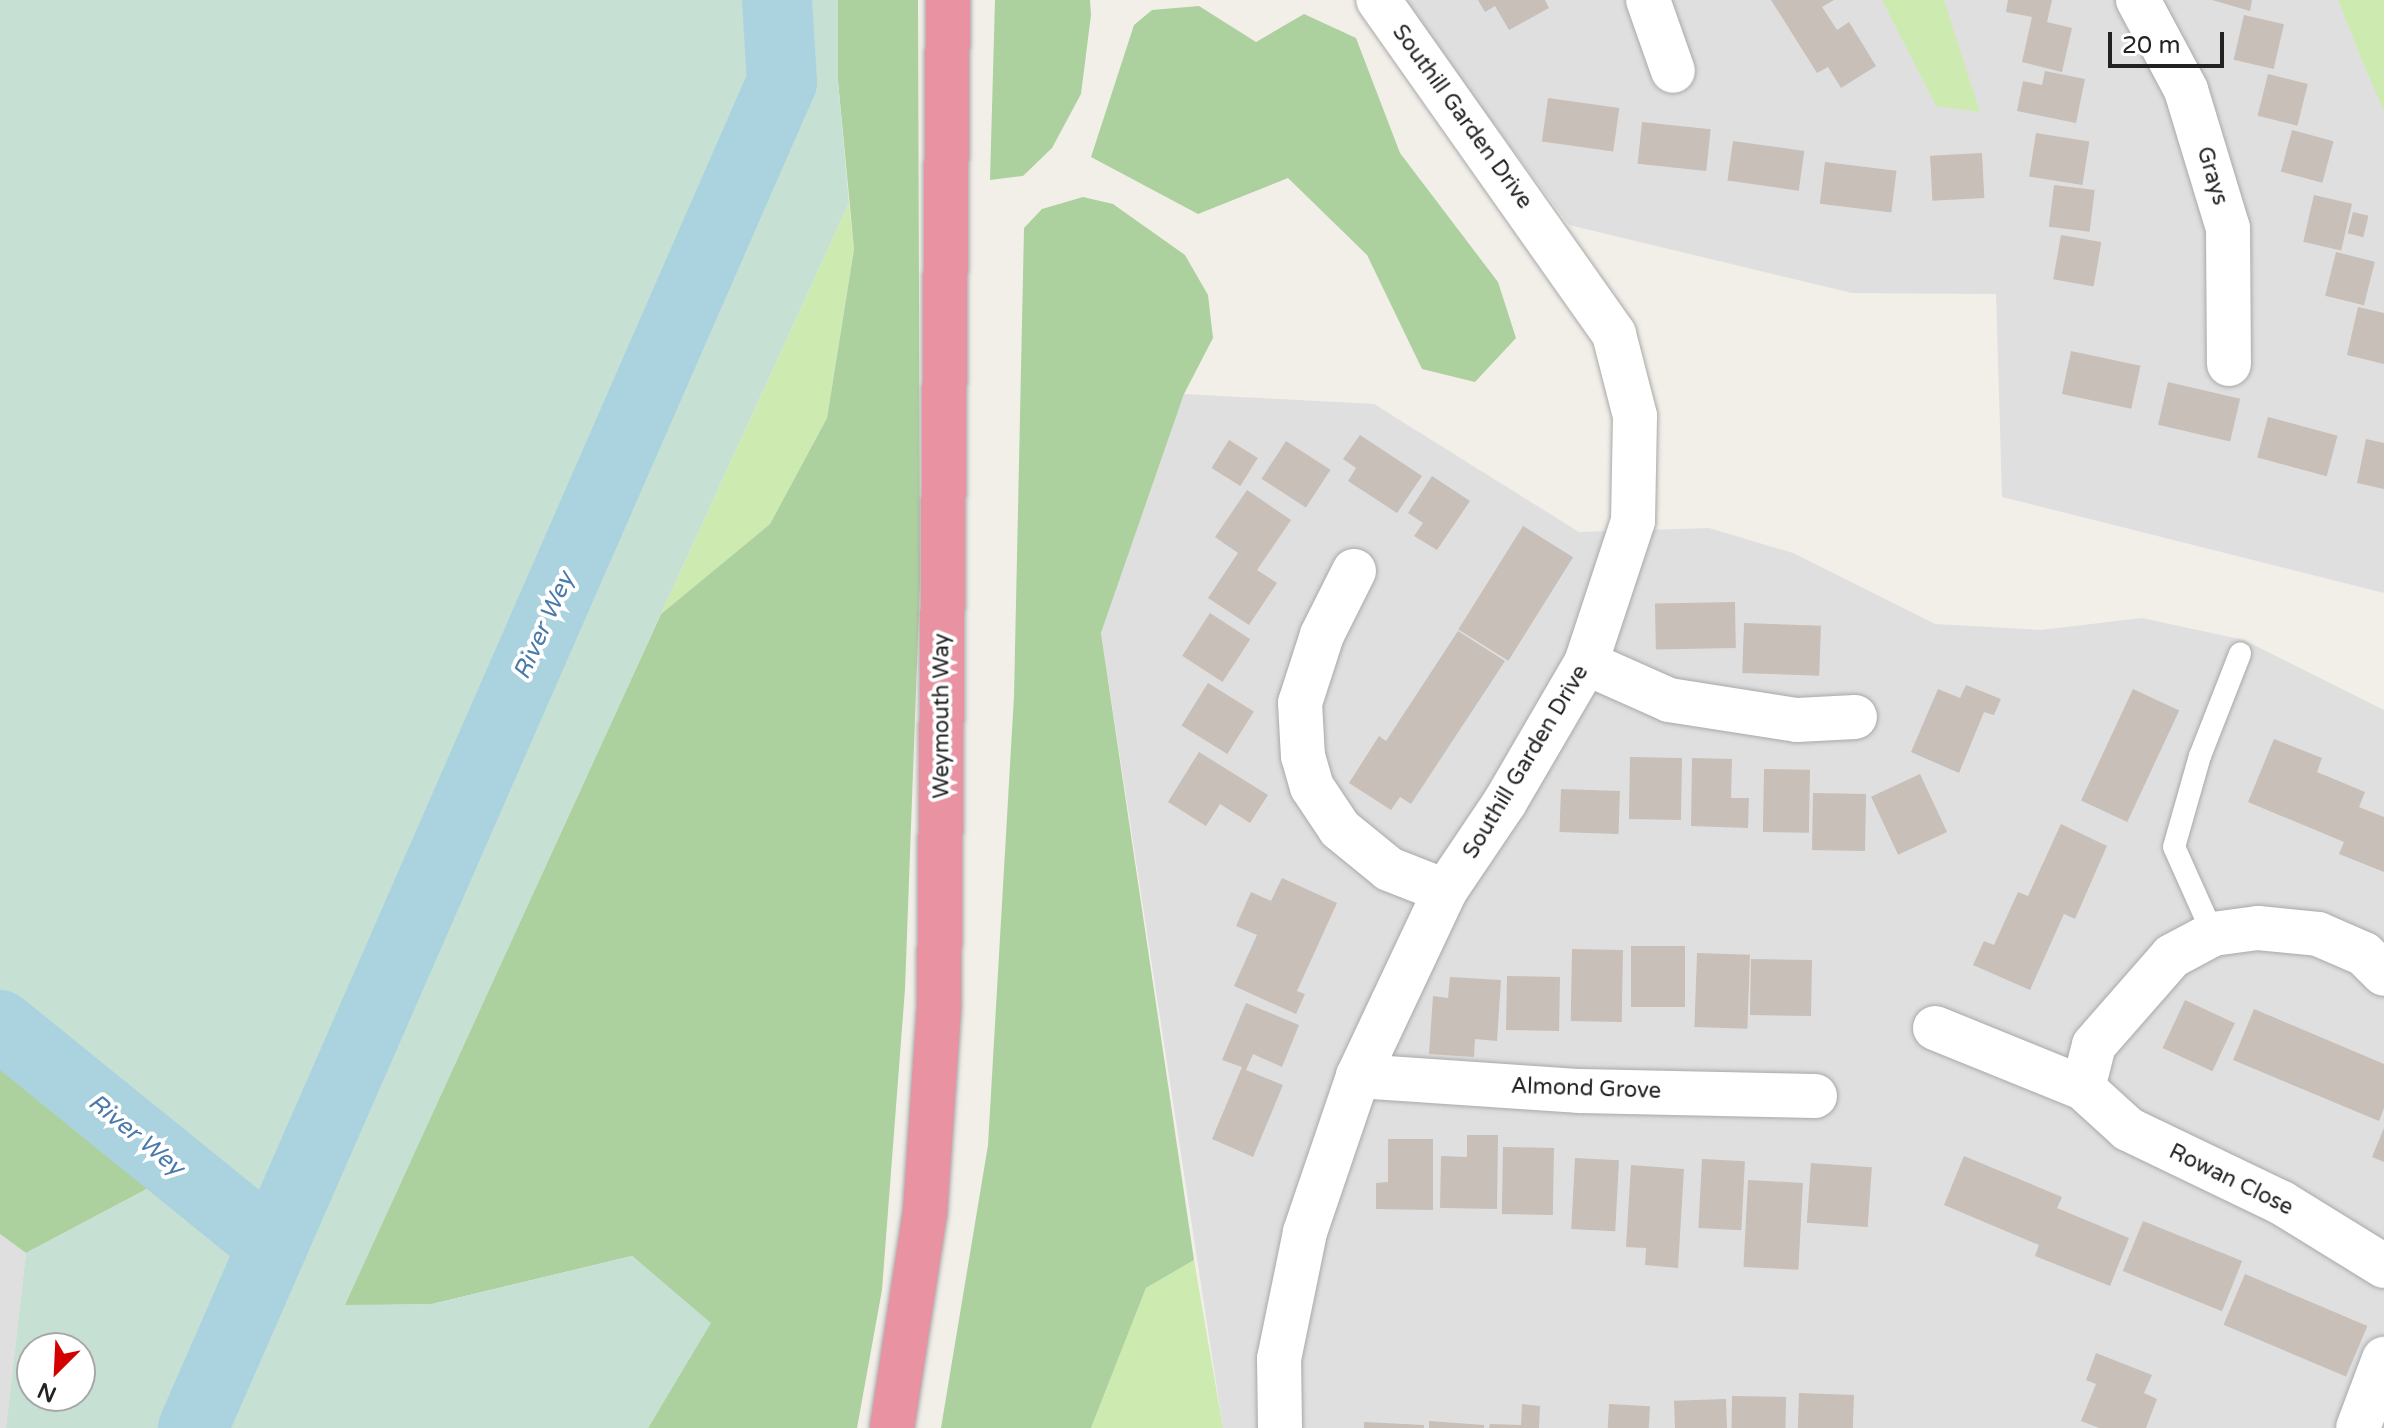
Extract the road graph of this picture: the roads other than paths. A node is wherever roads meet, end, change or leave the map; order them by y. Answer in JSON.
{"nodes":[{"id":1,"x":948,"y":0,"type":"edge"},
{"id":2,"x":1378,"y":0,"type":"edge"},
{"id":3,"x":1648,"y":0,"type":"edge"},
{"id":4,"x":2138,"y":0,"type":"edge"},
{"id":5,"x":1673,"y":71,"type":"dead end"},
{"id":6,"x":2229,"y":364,"type":"dead end"},
{"id":7,"x":1354,"y":571,"type":"dead end"},
{"id":8,"x":2240,"y":654,"type":"dead end"},
{"id":9,"x":1586,"y":663,"type":"junction"},
{"id":10,"x":1855,"y":717,"type":"dead end"},
{"id":11,"x":1445,"y":891,"type":"junction"},
{"id":12,"x":2213,"y":934,"type":"junction"},
{"id":13,"x":2384,"y":974,"type":"edge"},
{"id":14,"x":1935,"y":1028,"type":"dead end"},
{"id":15,"x":1358,"y":1076,"type":"junction"},
{"id":16,"x":2083,"y":1088,"type":"junction"},
{"id":17,"x":1815,"y":1096,"type":"dead end"},
{"id":18,"x":2384,"y":1266,"type":"edge"},
{"id":19,"x":2384,"y":1359,"type":"edge"},
{"id":20,"x":892,"y":1428,"type":"edge"},
{"id":21,"x":1280,"y":1428,"type":"edge"},
{"id":22,"x":2358,"y":1428,"type":"edge"}],
"edges":[{"from":1,"to":20,"type":"highway","name":"Weymouth Way"},
{"from":2,"to":9,"type":"street","name":"Southill Garden Drive"},
{"from":3,"to":5,"type":"street"},
{"from":4,"to":6,"type":"street","name":"Grays"},
{"from":7,"to":11,"type":"street"},
{"from":8,"to":12,"type":"lane"},
{"from":9,"to":10,"type":"street"},
{"from":9,"to":11,"type":"street","name":"Southill Garden Drive"},
{"from":11,"to":15,"type":"street","name":"Southill Garden Drive"},
{"from":12,"to":13,"type":"street"},
{"from":12,"to":16,"type":"street"},
{"from":14,"to":16,"type":"street","name":"Rowan Close"},
{"from":15,"to":17,"type":"street","name":"Almond Grove"},
{"from":15,"to":21,"type":"street","name":"Southill Garden Drive"},
{"from":16,"to":18,"type":"street","name":"Rowan Close"},
{"from":19,"to":22,"type":"street"}]}
